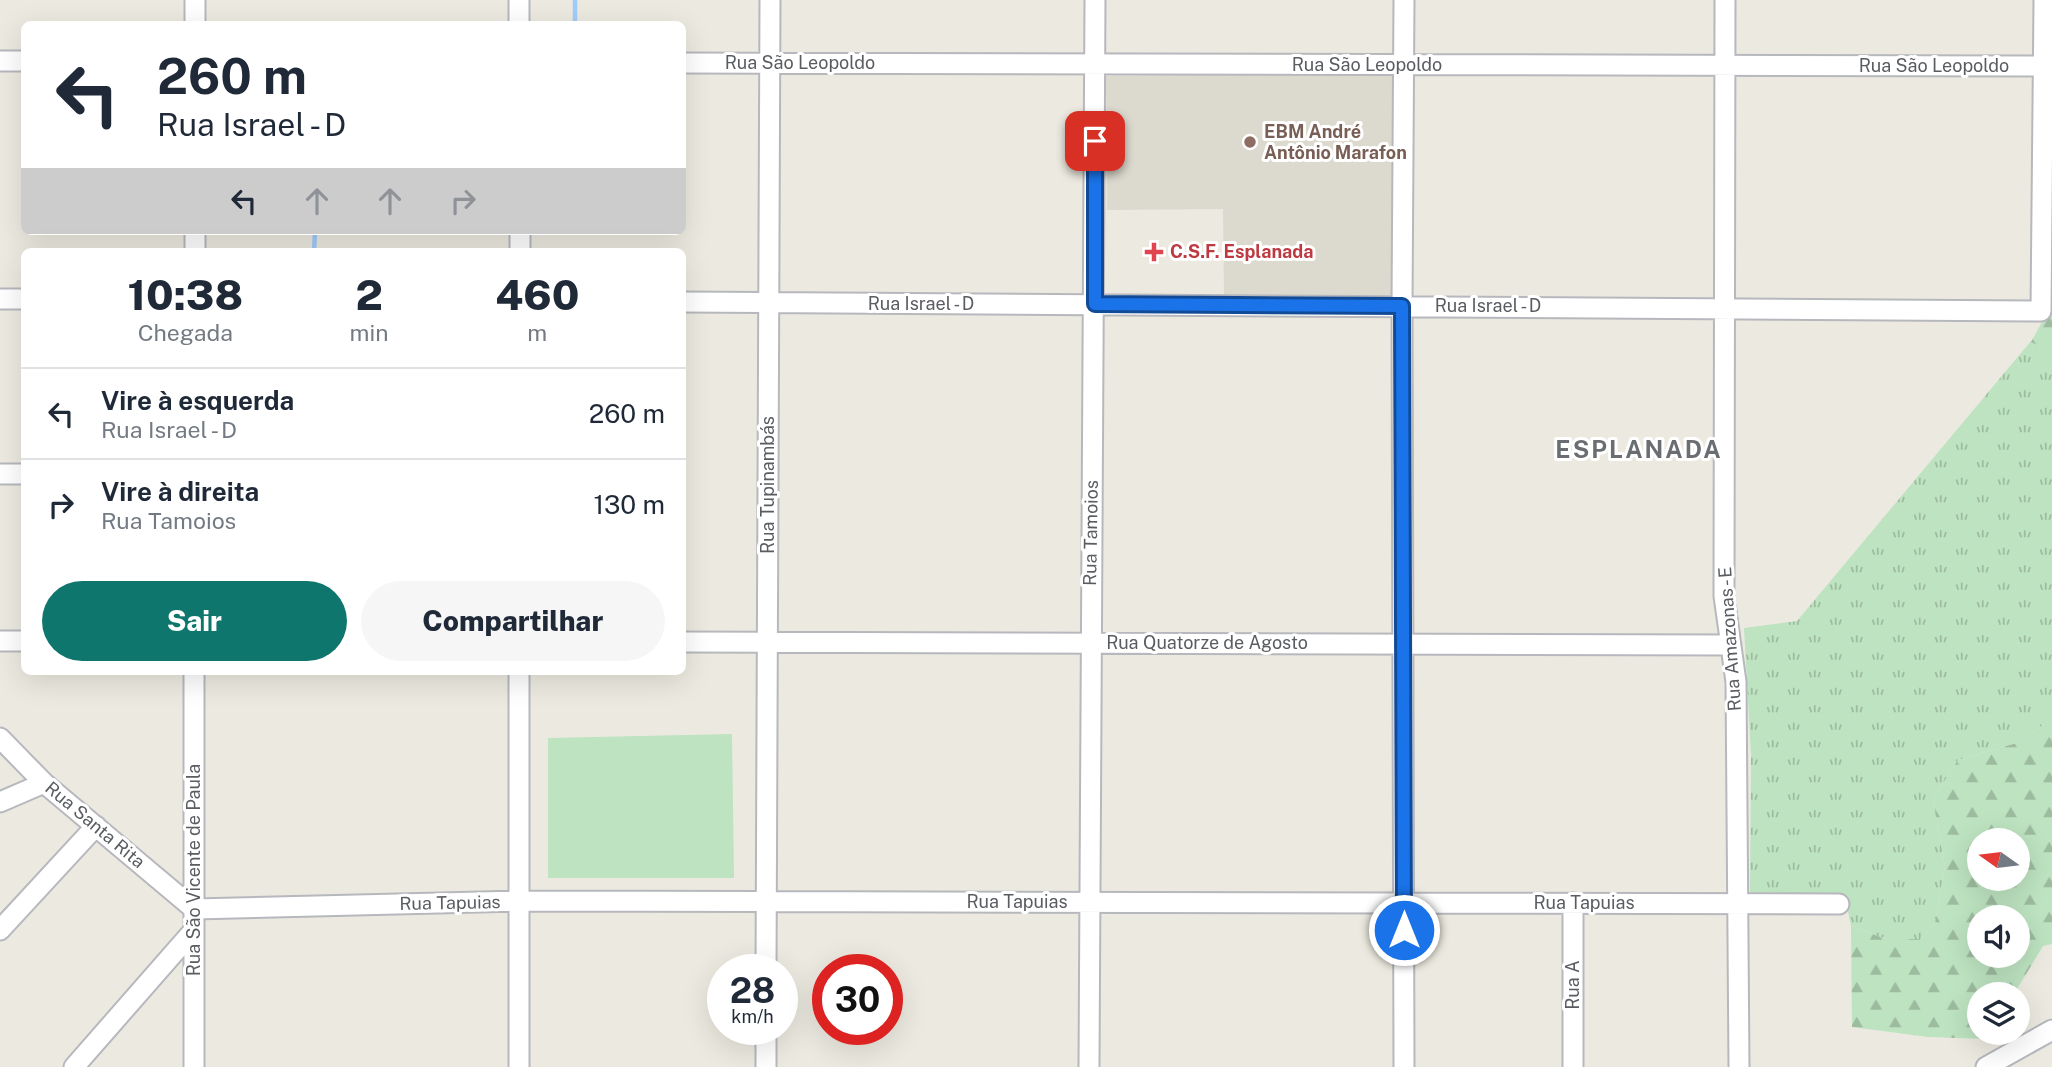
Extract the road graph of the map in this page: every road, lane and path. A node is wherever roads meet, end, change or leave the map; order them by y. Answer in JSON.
{"nodes":[{"id":1,"x":195,"y":0,"type":"edge"},
{"id":2,"x":519,"y":0,"type":"edge"},
{"id":3,"x":770,"y":0,"type":"edge"},
{"id":4,"x":1095,"y":0,"type":"edge"},
{"id":5,"x":1404,"y":0,"type":"edge"},
{"id":6,"x":1725,"y":0,"type":"edge"},
{"id":7,"x":2044,"y":0,"type":"edge"},
{"id":8,"x":195,"y":21,"type":"edge"},
{"id":9,"x":519,"y":21,"type":"edge"},
{"id":10,"x":0,"y":61,"type":"edge"},
{"id":11,"x":21,"y":61,"type":"edge"},
{"id":12,"x":686,"y":63,"type":"edge"},
{"id":13,"x":770,"y":63,"type":"junction"},
{"id":14,"x":1095,"y":64,"type":"junction"},
{"id":15,"x":1403,"y":65,"type":"junction"},
{"id":16,"x":1725,"y":65,"type":"junction"},
{"id":17,"x":2048,"y":66,"type":"edge"},
{"id":18,"x":0,"y":299,"type":"edge"},
{"id":19,"x":21,"y":299,"type":"edge"},
{"id":20,"x":686,"y":302,"type":"edge"},
{"id":21,"x":769,"y":303,"type":"junction"},
{"id":22,"x":1095,"y":304,"type":"junction"},
{"id":23,"x":1402,"y":306,"type":"junction"},
{"id":24,"x":1724,"y":308,"type":"junction"},
{"id":25,"x":0,"y":474,"type":"edge"},
{"id":26,"x":21,"y":474,"type":"edge"},
{"id":27,"x":0,"y":641,"type":"edge"},
{"id":28,"x":21,"y":641,"type":"edge"},
{"id":29,"x":686,"y":642,"type":"edge"},
{"id":30,"x":767,"y":642,"type":"junction"},
{"id":31,"x":1090,"y":643,"type":"junction"},
{"id":32,"x":1403,"y":643,"type":"junction"},
{"id":33,"x":1731,"y":645,"type":"junction"},
{"id":34,"x":194,"y":675,"type":"edge"},
{"id":35,"x":519,"y":675,"type":"edge"},
{"id":36,"x":0,"y":738,"type":"edge"},
{"id":37,"x":44,"y":783,"type":"junction"},
{"id":38,"x":0,"y":802,"type":"edge"},
{"id":39,"x":96,"y":826,"type":"junction"},
{"id":40,"x":519,"y":901,"type":"junction"},
{"id":41,"x":766,"y":902,"type":"junction"},
{"id":42,"x":1089,"y":902,"type":"junction"},
{"id":43,"x":1404,"y":903,"type":"junction"},
{"id":44,"x":1573,"y":903,"type":"junction"},
{"id":45,"x":1737,"y":903,"type":"junction"},
{"id":46,"x":1839,"y":904,"type":"dead end"},
{"id":47,"x":194,"y":909,"type":"junction"},
{"id":48,"x":0,"y":930,"type":"edge"},
{"id":49,"x":194,"y":930,"type":"junction"},
{"id":50,"x":766,"y":954,"type":"edge"},
{"id":51,"x":2052,"y":1030,"type":"edge"},
{"id":52,"x":766,"y":1045,"type":"edge"},
{"id":53,"x":74,"y":1067,"type":"edge"},
{"id":54,"x":194,"y":1067,"type":"edge"},
{"id":55,"x":519,"y":1067,"type":"edge"},
{"id":56,"x":766,"y":1067,"type":"edge"},
{"id":57,"x":1089,"y":1067,"type":"edge"},
{"id":58,"x":1404,"y":1067,"type":"edge"},
{"id":59,"x":1573,"y":1067,"type":"edge"},
{"id":60,"x":1739,"y":1067,"type":"edge"},
{"id":61,"x":1986,"y":1067,"type":"edge"}],
"edges":[{"from":1,"to":8,"type":"street"},
{"from":2,"to":9,"type":"street"},
{"from":3,"to":13,"type":"street","name":"Rua Tupinambás"},
{"from":4,"to":14,"type":"street","name":"Rua Tamoios"},
{"from":5,"to":15,"type":"street"},
{"from":6,"to":16,"type":"street","name":"Rua Amazonas - E"},
{"from":7,"to":17,"type":"street"},
{"from":10,"to":11,"type":"street"},
{"from":12,"to":13,"type":"street","name":"Rua São Leopoldo"},
{"from":13,"to":14,"type":"street","name":"Rua São Leopoldo"},
{"from":13,"to":21,"type":"street","name":"Rua Tupinambás"},
{"from":14,"to":15,"type":"street","name":"Rua São Leopoldo"},
{"from":14,"to":22,"type":"street","name":"Rua Tamoios"},
{"from":15,"to":16,"type":"street","name":"Rua São Leopoldo"},
{"from":15,"to":23,"type":"street"},
{"from":16,"to":17,"type":"street","name":"Rua São Leopoldo"},
{"from":16,"to":24,"type":"street","name":"Rua Amazonas - E"},
{"from":17,"to":24,"type":"street","name":"Rua Israel - D"},
{"from":18,"to":19,"type":"street"},
{"from":20,"to":21,"type":"street","name":"Rua Israel - D"},
{"from":21,"to":22,"type":"street","name":"Rua Israel - D"},
{"from":21,"to":30,"type":"street","name":"Rua Tupinambás"},
{"from":22,"to":23,"type":"street","name":"Rua Israel - D"},
{"from":22,"to":31,"type":"street","name":"Rua Tamoios"},
{"from":23,"to":24,"type":"street","name":"Rua Israel - D"},
{"from":23,"to":32,"type":"street"},
{"from":24,"to":33,"type":"street","name":"Rua Amazonas - E"},
{"from":25,"to":26,"type":"street"},
{"from":27,"to":28,"type":"street"},
{"from":29,"to":30,"type":"street","name":"Rua Quatorze de Agosto"},
{"from":30,"to":31,"type":"street","name":"Rua Quatorze de Agosto"},
{"from":30,"to":41,"type":"street","name":"Rua Tupinambás"},
{"from":31,"to":32,"type":"street","name":"Rua Quatorze de Agosto"},
{"from":31,"to":42,"type":"street","name":"Rua Tamoios"},
{"from":32,"to":33,"type":"street","name":"Rua Quatorze de Agosto"},
{"from":32,"to":43,"type":"street"},
{"from":33,"to":45,"type":"street","name":"Rua Amazonas - E"},
{"from":34,"to":47,"type":"street","name":"Rua São Vicente de Paula"},
{"from":35,"to":40,"type":"street"},
{"from":36,"to":37,"type":"street","name":"Rua Santa Rita"},
{"from":37,"to":38,"type":"street"},
{"from":37,"to":39,"type":"street","name":"Rua Santa Rita"},
{"from":39,"to":47,"type":"street","name":"Rua Santa Rita"},
{"from":39,"to":48,"type":"street"},
{"from":40,"to":41,"type":"street","name":"Rua Tapuias"},
{"from":40,"to":47,"type":"street","name":"Rua Tapuias"},
{"from":40,"to":55,"type":"street"},
{"from":41,"to":42,"type":"street","name":"Rua Tapuias"},
{"from":41,"to":50,"type":"street","name":"Rua Tupinambás"},
{"from":42,"to":43,"type":"street","name":"Rua Tapuias"},
{"from":42,"to":57,"type":"street","name":"Rua Tamoios"},
{"from":43,"to":44,"type":"street","name":"Rua Tapuias"},
{"from":43,"to":58,"type":"street"},
{"from":44,"to":45,"type":"street","name":"Rua Tapuias"},
{"from":44,"to":59,"type":"street","name":"Rua A"},
{"from":45,"to":46,"type":"street","name":"Rua Tapuias"},
{"from":45,"to":60,"type":"street","name":"Rua Amazonas - E"},
{"from":47,"to":49,"type":"street","name":"Rua São Vicente de Paula"},
{"from":49,"to":53,"type":"street"},
{"from":49,"to":54,"type":"street","name":"Rua São Vicente de Paula"},
{"from":51,"to":61,"type":"street"},
{"from":52,"to":56,"type":"street"}]}
